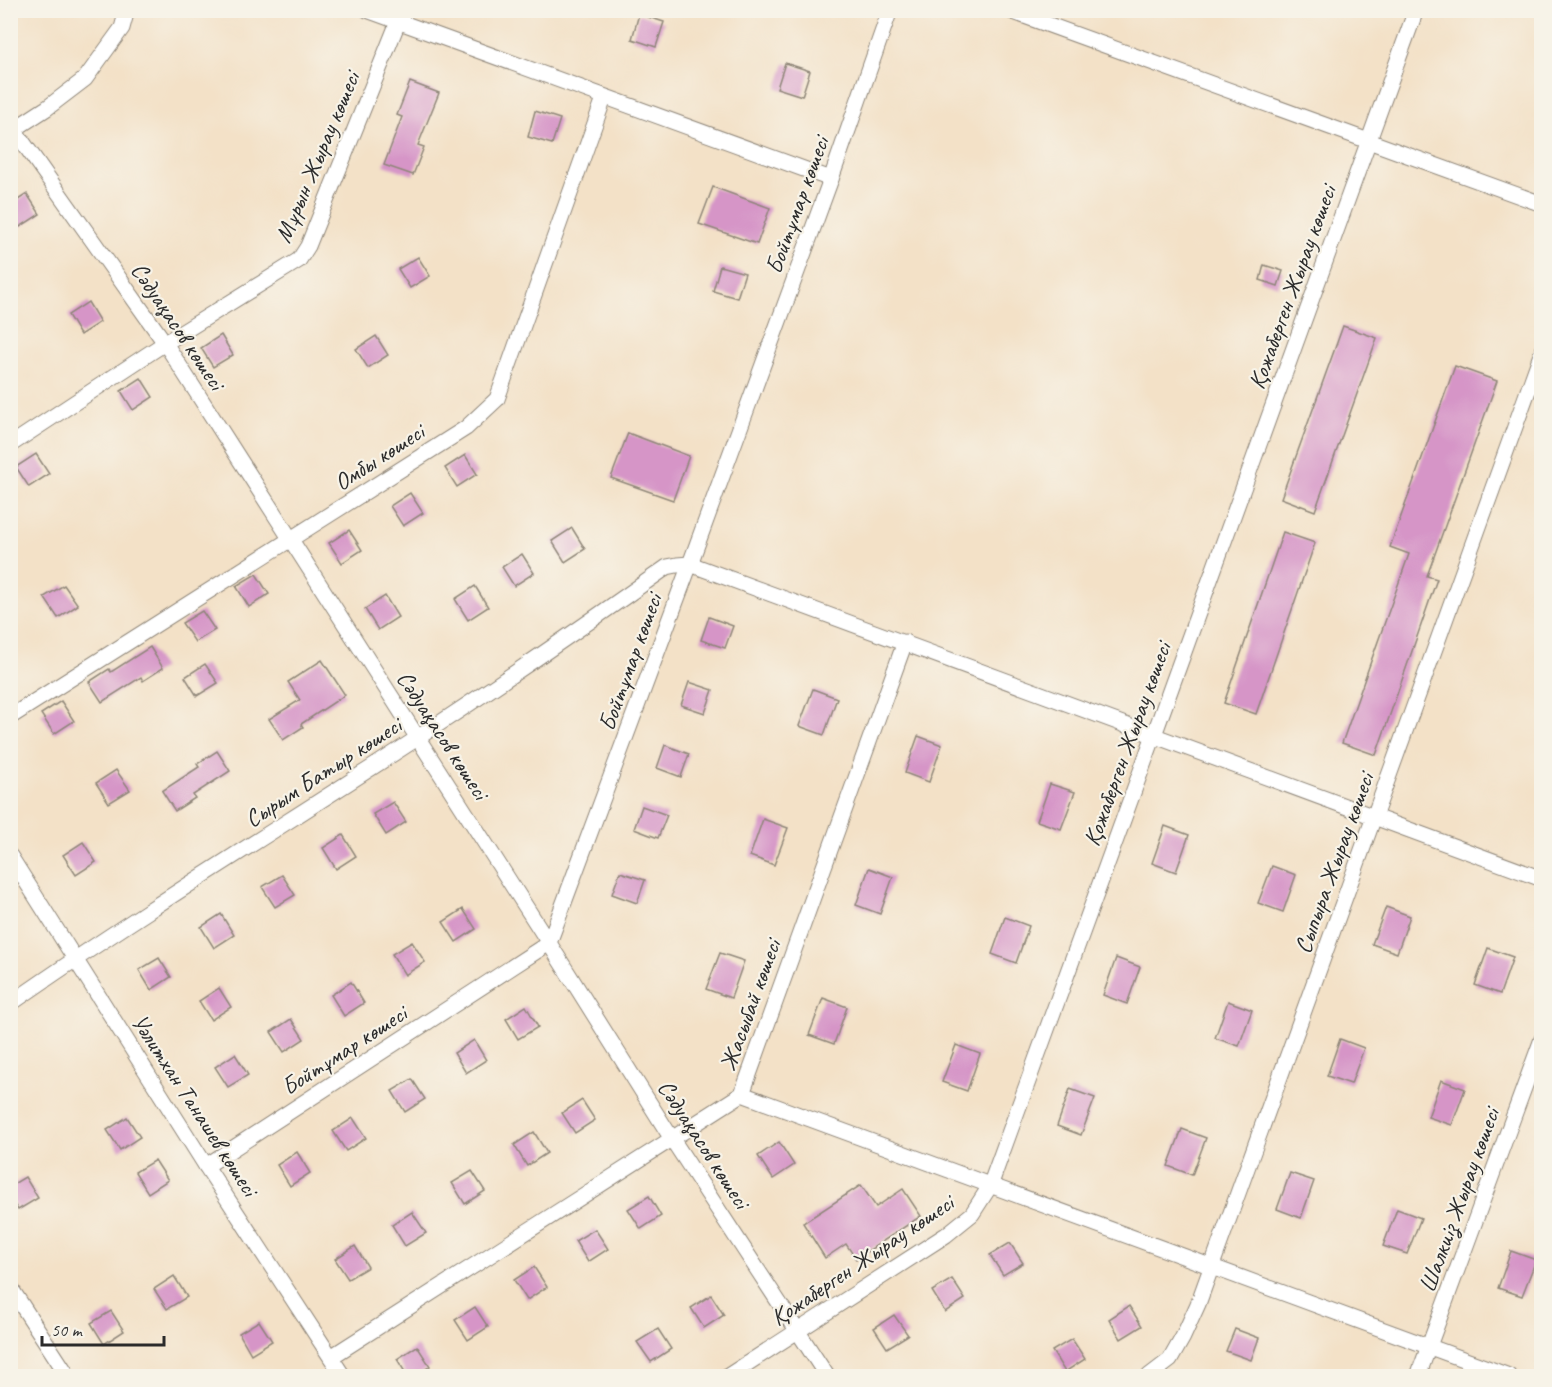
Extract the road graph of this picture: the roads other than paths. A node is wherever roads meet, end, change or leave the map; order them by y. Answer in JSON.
{"nodes":[{"id":1,"x":128,"y":10,"type":"edge"},
{"id":2,"x":367,"y":10,"type":"edge"},
{"id":3,"x":890,"y":10,"type":"edge"},
{"id":4,"x":1008,"y":10,"type":"edge"},
{"id":5,"x":1416,"y":10,"type":"edge"},
{"id":6,"x":398,"y":22,"type":"junction"},
{"id":7,"x":604,"y":98,"type":"junction"},
{"id":8,"x":12,"y":128,"type":"edge"},
{"id":9,"x":1368,"y":142,"type":"junction"},
{"id":10,"x":831,"y":179,"type":"junction"},
{"id":11,"x":1542,"y":204,"type":"edge"},
{"id":12,"x":165,"y":343,"type":"junction"},
{"id":13,"x":1542,"y":352,"type":"edge"},
{"id":14,"x":10,"y":445,"type":"edge"},
{"id":15,"x":292,"y":539,"type":"junction"},
{"id":16,"x":690,"y":564,"type":"junction"},
{"id":17,"x":905,"y":642,"type":"junction"},
{"id":18,"x":10,"y":717,"type":"edge"},
{"id":19,"x":1154,"y":735,"type":"junction"},
{"id":20,"x":418,"y":737,"type":"junction"},
{"id":21,"x":1374,"y":817,"type":"junction"},
{"id":22,"x":10,"y":856,"type":"edge"},
{"id":23,"x":1542,"y":879,"type":"edge"},
{"id":24,"x":549,"y":943,"type":"junction"},
{"id":25,"x":75,"y":958,"type":"junction"},
{"id":26,"x":10,"y":1004,"type":"edge"},
{"id":27,"x":1542,"y":1039,"type":"edge"},
{"id":28,"x":742,"y":1094,"type":"junction"},
{"id":29,"x":672,"y":1139,"type":"junction"},
{"id":30,"x":206,"y":1166,"type":"junction"},
{"id":31,"x":990,"y":1186,"type":"junction"},
{"id":32,"x":1212,"y":1267,"type":"junction"},
{"id":33,"x":10,"y":1287,"type":"edge"},
{"id":34,"x":798,"y":1331,"type":"junction"},
{"id":35,"x":1429,"y":1347,"type":"junction"},
{"id":36,"x":331,"y":1357,"type":"junction"},
{"id":37,"x":68,"y":1377,"type":"edge"},
{"id":38,"x":343,"y":1377,"type":"edge"},
{"id":39,"x":728,"y":1377,"type":"edge"},
{"id":40,"x":827,"y":1377,"type":"edge"},
{"id":41,"x":1149,"y":1377,"type":"edge"},
{"id":42,"x":1419,"y":1377,"type":"edge"},
{"id":43,"x":1509,"y":1377,"type":"edge"}],
"edges":[{"from":1,"to":8,"type":"street"},
{"from":2,"to":6,"type":"street"},
{"from":3,"to":10,"type":"street","name":"Бойтұмар көшесі"},
{"from":4,"to":9,"type":"street"},
{"from":5,"to":9,"type":"street","name":"Қожаберген Жырау көшесі"},
{"from":6,"to":7,"type":"street"},
{"from":6,"to":12,"type":"street","name":"Мұрын Жырау көшесі"},
{"from":7,"to":10,"type":"street"},
{"from":7,"to":15,"type":"street","name":"Омбы көшесі"},
{"from":8,"to":12,"type":"street","name":"Сәдуақасов көшесі"},
{"from":9,"to":11,"type":"street"},
{"from":9,"to":19,"type":"street","name":"Қожаберген Жырау көшесі"},
{"from":10,"to":16,"type":"street","name":"Бойтұмар көшесі"},
{"from":12,"to":14,"type":"street","name":"Мұрын Жырау көшесі"},
{"from":12,"to":15,"type":"street","name":"Сәдуақасов көшесі"},
{"from":13,"to":21,"type":"street","name":"Сыпыра Жырау көшесі"},
{"from":15,"to":18,"type":"street","name":"Омбы көшесі"},
{"from":15,"to":20,"type":"street","name":"Сәдуақасов көшесі"},
{"from":16,"to":17,"type":"street"},
{"from":16,"to":20,"type":"street","name":"Сырым Батыр көшесі"},
{"from":16,"to":24,"type":"street","name":"Бойтұмар көшесі"},
{"from":17,"to":19,"type":"street"},
{"from":17,"to":28,"type":"street","name":"Жасыбай көшесі"},
{"from":19,"to":21,"type":"street"},
{"from":19,"to":31,"type":"street","name":"Қожаберген Жырау көшесі"},
{"from":20,"to":24,"type":"street","name":"Сәдуақасов көшесі"},
{"from":20,"to":25,"type":"street","name":"Сырым Батыр көшесі"},
{"from":21,"to":23,"type":"street"},
{"from":21,"to":32,"type":"street","name":"Сыпыра Жырау көшесі"},
{"from":22,"to":25,"type":"street","name":"Уәлитхан Танашев көшесі"},
{"from":24,"to":29,"type":"street","name":"Сәдуақасов көшесі"},
{"from":24,"to":30,"type":"street","name":"Бойтұмар көшесі"},
{"from":25,"to":26,"type":"street","name":"Сырым Батыр көшесі"},
{"from":25,"to":30,"type":"street","name":"Уәлитхан Танашев көшесі"},
{"from":27,"to":35,"type":"street","name":"Шалкиіз Жырау көшесі"},
{"from":28,"to":29,"type":"street","name":"Жасыбай көшесі"},
{"from":28,"to":31,"type":"street"},
{"from":29,"to":34,"type":"street","name":"Сәдуақасов көшесі"},
{"from":29,"to":36,"type":"street","name":"Жасыбай көшесі"},
{"from":30,"to":36,"type":"street","name":"Уәлитхан Танашев көшесі"},
{"from":31,"to":32,"type":"street"},
{"from":31,"to":34,"type":"street","name":"Қожаберген Жырау көшесі"},
{"from":32,"to":35,"type":"street"},
{"from":32,"to":41,"type":"street","name":"Сыпыра Жырау көшесі"},
{"from":33,"to":37,"type":"street"},
{"from":34,"to":39,"type":"street","name":"Қожаберген Жырау көшесі"},
{"from":34,"to":40,"type":"street","name":"Сәдуақасов көшесі"},
{"from":35,"to":42,"type":"street","name":"Шалкиіз Жырау көшесі"},
{"from":35,"to":43,"type":"street"},
{"from":36,"to":38,"type":"street","name":"Уәлитхан Танашев көшесі"}]}
